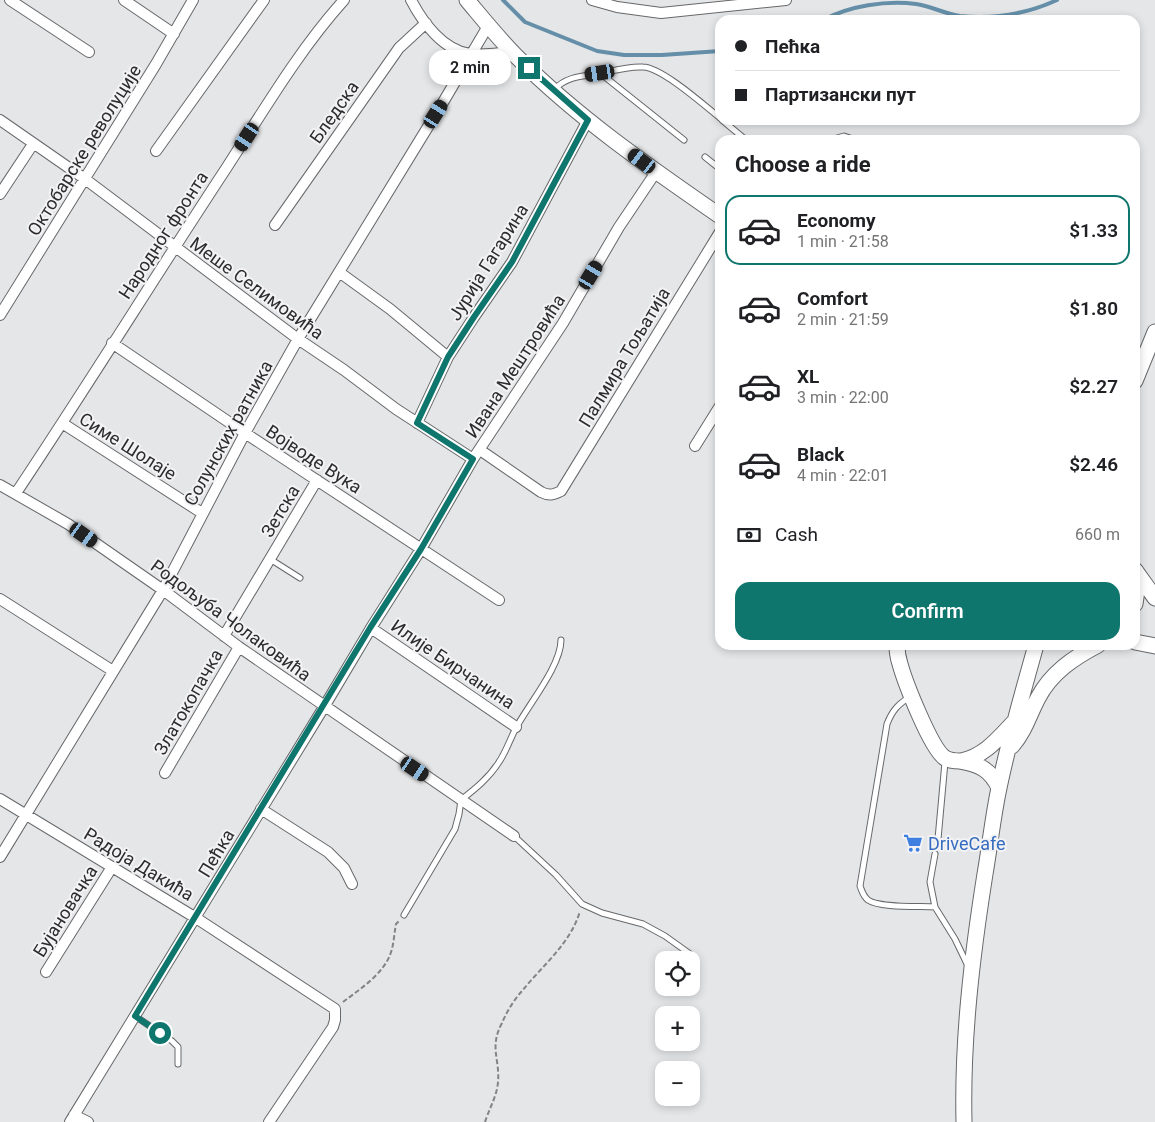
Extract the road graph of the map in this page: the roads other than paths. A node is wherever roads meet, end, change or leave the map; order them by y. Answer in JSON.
{"nodes":[{"id":1,"x":10,"y":0,"type":"edge"},
{"id":2,"x":124,"y":0,"type":"edge"},
{"id":3,"x":193,"y":0,"type":"edge"},
{"id":4,"x":264,"y":0,"type":"edge"},
{"id":5,"x":344,"y":0,"type":"edge"},
{"id":6,"x":411,"y":0,"type":"edge"},
{"id":7,"x":467,"y":0,"type":"edge"},
{"id":8,"x":592,"y":0,"type":"edge"},
{"id":9,"x":786,"y":0,"type":"edge"},
{"id":10,"x":605,"y":2,"type":"edge"},
{"id":11,"x":426,"y":23,"type":"junction"},
{"id":12,"x":488,"y":26,"type":"junction"},
{"id":13,"x":174,"y":34,"type":"junction"},
{"id":14,"x":89,"y":52,"type":"dead end"},
{"id":15,"x":514,"y":53,"type":"junction"},
{"id":16,"x":471,"y":54,"type":"junction"},
{"id":17,"x":600,"y":73,"type":"junction"},
{"id":18,"x":554,"y":90,"type":"junction"},
{"id":19,"x":715,"y":114,"type":"edge"},
{"id":20,"x":0,"y":120,"type":"edge"},
{"id":21,"x":588,"y":120,"type":"junction"},
{"id":22,"x":728,"y":125,"type":"edge"},
{"id":23,"x":740,"y":135,"type":"edge"},
{"id":24,"x":684,"y":140,"type":"dead end"},
{"id":25,"x":33,"y":144,"type":"junction"},
{"id":26,"x":156,"y":151,"type":"dead end"},
{"id":27,"x":705,"y":157,"type":"dead end"},
{"id":28,"x":715,"y":165,"type":"edge"},
{"id":29,"x":656,"y":172,"type":"junction"},
{"id":30,"x":85,"y":179,"type":"junction"},
{"id":31,"x":0,"y":194,"type":"edge"},
{"id":32,"x":715,"y":210,"type":"edge"},
{"id":33,"x":275,"y":225,"type":"dead end"},
{"id":34,"x":715,"y":240,"type":"edge"},
{"id":35,"x":174,"y":247,"type":"junction"},
{"id":36,"x":339,"y":272,"type":"junction"},
{"id":37,"x":0,"y":315,"type":"edge"},
{"id":38,"x":1155,"y":332,"type":"edge"},
{"id":39,"x":298,"y":339,"type":"junction"},
{"id":40,"x":112,"y":342,"type":"junction"},
{"id":41,"x":448,"y":357,"type":"junction"},
{"id":42,"x":1140,"y":369,"type":"edge"},
{"id":43,"x":715,"y":414,"type":"edge"},
{"id":44,"x":417,"y":423,"type":"junction"},
{"id":45,"x":62,"y":424,"type":"junction"},
{"id":46,"x":245,"y":433,"type":"junction"},
{"id":47,"x":695,"y":446,"type":"dead end"},
{"id":48,"x":480,"y":450,"type":"junction"},
{"id":49,"x":473,"y":459,"type":"junction"},
{"id":50,"x":317,"y":480,"type":"junction"},
{"id":51,"x":0,"y":485,"type":"edge"},
{"id":52,"x":16,"y":493,"type":"junction"},
{"id":53,"x":202,"y":513,"type":"junction"},
{"id":54,"x":421,"y":549,"type":"junction"},
{"id":55,"x":270,"y":559,"type":"junction"},
{"id":56,"x":1140,"y":577,"type":"edge"},
{"id":57,"x":300,"y":578,"type":"dead end"},
{"id":58,"x":163,"y":590,"type":"junction"},
{"id":59,"x":1155,"y":598,"type":"edge"},
{"id":60,"x":0,"y":599,"type":"edge"},
{"id":61,"x":499,"y":600,"type":"dead end"},
{"id":62,"x":370,"y":628,"type":"junction"},
{"id":63,"x":224,"y":636,"type":"junction"},
{"id":64,"x":561,"y":640,"type":"dead end"},
{"id":65,"x":1140,"y":643,"type":"edge"},
{"id":66,"x":1155,"y":646,"type":"edge"},
{"id":67,"x":239,"y":647,"type":"junction"},
{"id":68,"x":898,"y":650,"type":"edge"},
{"id":69,"x":1035,"y":650,"type":"edge"},
{"id":70,"x":1090,"y":650,"type":"edge"},
{"id":71,"x":113,"y":672,"type":"junction"},
{"id":72,"x":912,"y":696,"type":"junction"},
{"id":73,"x":324,"y":707,"type":"junction"},
{"id":74,"x":1015,"y":720,"type":"junction"},
{"id":75,"x":516,"y":727,"type":"junction"},
{"id":76,"x":1008,"y":751,"type":"junction"},
{"id":77,"x":946,"y":759,"type":"junction"},
{"id":78,"x":961,"y":762,"type":"junction"},
{"id":79,"x":165,"y":773,"type":"dead end"},
{"id":80,"x":999,"y":788,"type":"junction"},
{"id":81,"x":0,"y":799,"type":"edge"},
{"id":82,"x":461,"y":800,"type":"junction"},
{"id":83,"x":262,"y":809,"type":"junction"},
{"id":84,"x":26,"y":815,"type":"junction"},
{"id":85,"x":514,"y":836,"type":"joint"},
{"id":86,"x":938,"y":839,"type":"dead end"},
{"id":87,"x":935,"y":854,"type":"dead end"},
{"id":88,"x":0,"y":857,"type":"edge"},
{"id":89,"x":112,"y":867,"type":"junction"},
{"id":90,"x":352,"y":884,"type":"dead end"},
{"id":91,"x":934,"y":907,"type":"junction"},
{"id":92,"x":404,"y":915,"type":"road end"},
{"id":93,"x":196,"y":918,"type":"junction"},
{"id":94,"x":686,"y":951,"type":"edge"},
{"id":95,"x":46,"y":972,"type":"dead end"},
{"id":96,"x":971,"y":973,"type":"junction"},
{"id":97,"x":135,"y":1016,"type":"junction"},
{"id":98,"x":178,"y":1064,"type":"dead end"},
{"id":99,"x":72,"y":1118,"type":"edge"},
{"id":100,"x":88,"y":1122,"type":"edge"},
{"id":101,"x":269,"y":1122,"type":"edge"},
{"id":102,"x":964,"y":1122,"type":"edge"}],
"edges":[{"from":1,"to":14,"type":"street"},
{"from":2,"to":13,"type":"street"},
{"from":3,"to":13,"type":"street","name":"Октобарске револуције"},
{"from":4,"to":26,"type":"street"},
{"from":5,"to":35,"type":"street","name":"Народног фронта"},
{"from":6,"to":11,"type":"street"},
{"from":7,"to":12,"type":"main road"},
{"from":8,"to":10,"type":"street"},
{"from":9,"to":10,"type":"street"},
{"from":11,"to":16,"type":"street"},
{"from":11,"to":33,"type":"street","name":"Бледска"},
{"from":12,"to":15,"type":"main road"},
{"from":12,"to":16,"type":"street","name":"Солунских ратника"},
{"from":13,"to":30,"type":"street","name":"Октобарске револуције"},
{"from":15,"to":16,"type":"street"},
{"from":15,"to":18,"type":"main road"},
{"from":16,"to":36,"type":"street","name":"Солунских ратника"},
{"from":17,"to":18,"type":"lane"},
{"from":17,"to":19,"type":"lane"},
{"from":17,"to":24,"type":"lane"},
{"from":18,"to":21,"type":"main road"},
{"from":20,"to":25,"type":"street","name":"Меше Селимовића"},
{"from":21,"to":29,"type":"main road"},
{"from":21,"to":41,"type":"street","name":"Јурија Гагарина"},
{"from":22,"to":23,"type":"lane"},
{"from":25,"to":30,"type":"street","name":"Меше Селимовића"},
{"from":25,"to":31,"type":"street"},
{"from":27,"to":28,"type":"lane"},
{"from":29,"to":32,"type":"main road"},
{"from":29,"to":48,"type":"street","name":"Ивана Мештровића"},
{"from":30,"to":35,"type":"street","name":"Меше Селимовића"},
{"from":30,"to":37,"type":"street","name":"Октобарске револуције"},
{"from":34,"to":48,"type":"street","name":"Палмира Тољатија"},
{"from":35,"to":39,"type":"street","name":"Меше Селимовића"},
{"from":35,"to":40,"type":"street","name":"Народног фронта"},
{"from":36,"to":39,"type":"street","name":"Солунских ратника"},
{"from":36,"to":41,"type":"street"},
{"from":38,"to":42,"type":"main road"},
{"from":39,"to":44,"type":"street","name":"Меше Селимовића"},
{"from":39,"to":46,"type":"street","name":"Солунских ратника"},
{"from":40,"to":45,"type":"street","name":"Народног фронта"},
{"from":40,"to":46,"type":"street","name":"Војводе Вука"},
{"from":41,"to":44,"type":"street","name":"Јурија Гагарина"},
{"from":43,"to":47,"type":"street"},
{"from":44,"to":49,"type":"street","name":"Меше Селимовића"},
{"from":45,"to":52,"type":"street","name":"Народног фронта"},
{"from":45,"to":53,"type":"street","name":"Симе Шолаје"},
{"from":46,"to":50,"type":"street","name":"Војводе Вука"},
{"from":46,"to":53,"type":"street","name":"Солунских ратника"},
{"from":48,"to":49,"type":"street","name":"Ивана Мештровића"},
{"from":49,"to":54,"type":"street","name":"Ивана Мештровића"},
{"from":50,"to":54,"type":"street","name":"Војводе Вука"},
{"from":50,"to":55,"type":"street","name":"Зетска"},
{"from":51,"to":52,"type":"street","name":"Родољуба Чолаковића"},
{"from":52,"to":58,"type":"street","name":"Родољуба Чолаковића"},
{"from":53,"to":58,"type":"street","name":"Солунских ратника"},
{"from":54,"to":61,"type":"street","name":"Војводе Вука"},
{"from":54,"to":62,"type":"street","name":"Ивана Мештровића"},
{"from":55,"to":57,"type":"lane","name":"Зетска"},
{"from":55,"to":63,"type":"street","name":"Зетска"},
{"from":56,"to":59,"type":"main road"},
{"from":58,"to":63,"type":"street","name":"Родољуба Чолаковића"},
{"from":58,"to":71,"type":"street","name":"Солунских ратника"},
{"from":60,"to":71,"type":"street"},
{"from":62,"to":73,"type":"street","name":"Ивана Мештровића"},
{"from":62,"to":75,"type":"street","name":"Илије Бирчанина"},
{"from":63,"to":67,"type":"street","name":"Родољуба Чолаковића"},
{"from":64,"to":75,"type":"lane"},
{"from":65,"to":66,"type":"main road"},
{"from":67,"to":73,"type":"street","name":"Родољуба Чолаковића"},
{"from":67,"to":79,"type":"street","name":"Златокопачка"},
{"from":68,"to":72,"type":"main road"},
{"from":69,"to":74,"type":"main road"},
{"from":70,"to":76,"type":"main road"},
{"from":71,"to":84,"type":"street","name":"Солунских ратника"},
{"from":72,"to":77,"type":"main road"},
{"from":72,"to":91,"type":"lane"},
{"from":73,"to":82,"type":"street","name":"Родољуба Чолаковића"},
{"from":73,"to":83,"type":"street","name":"Пећка"},
{"from":74,"to":76,"type":"main road"},
{"from":74,"to":78,"type":"main road"},
{"from":75,"to":82,"type":"lane"},
{"from":76,"to":80,"type":"main road"},
{"from":77,"to":78,"type":"main road"},
{"from":77,"to":86,"type":"lane"},
{"from":78,"to":80,"type":"main road"},
{"from":80,"to":96,"type":"main road"},
{"from":81,"to":84,"type":"street","name":"Радоја Дакића"},
{"from":82,"to":85,"type":"street","name":"Родољуба Чолаковића"},
{"from":82,"to":92,"type":"lane"},
{"from":83,"to":90,"type":"street"},
{"from":83,"to":93,"type":"street","name":"Пећка"},
{"from":84,"to":88,"type":"street","name":"Солунских ратника"},
{"from":84,"to":89,"type":"street","name":"Радоја Дакића"},
{"from":85,"to":94,"type":"lane"},
{"from":87,"to":91,"type":"lane"},
{"from":89,"to":93,"type":"street","name":"Радоја Дакића"},
{"from":89,"to":95,"type":"street","name":"Бујановачка"},
{"from":91,"to":96,"type":"lane"},
{"from":93,"to":97,"type":"street","name":"Пећка"},
{"from":93,"to":101,"type":"street","name":"Радоја Дакића"},
{"from":96,"to":102,"type":"main road"},
{"from":97,"to":98,"type":"lane"},
{"from":97,"to":99,"type":"street","name":"Пећка"},
{"from":99,"to":100,"type":"street"}]}
